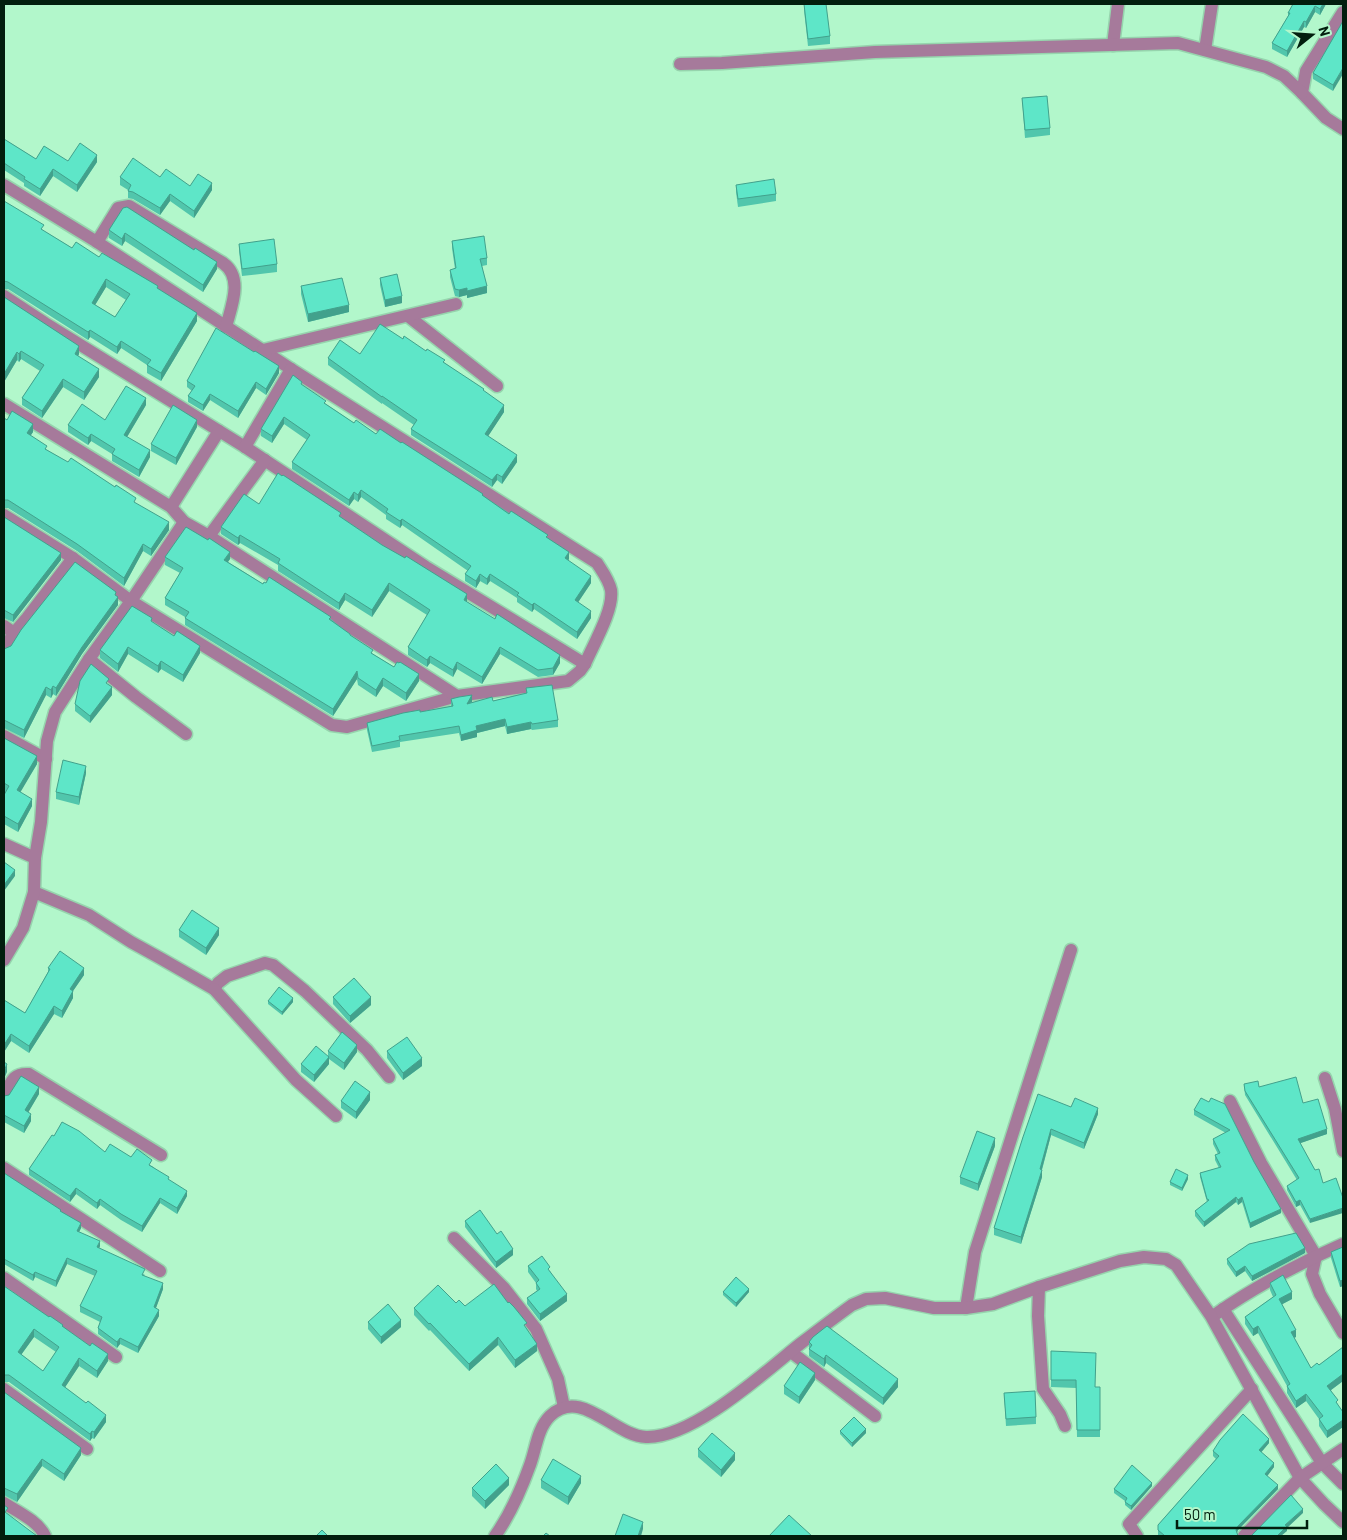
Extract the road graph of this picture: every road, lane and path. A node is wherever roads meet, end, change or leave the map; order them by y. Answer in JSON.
{"nodes":[{"id":1,"x":1118,"y":4,"type":"edge"},
{"id":2,"x":1212,"y":4,"type":"edge"},
{"id":3,"x":1343,"y":12,"type":"edge"},
{"id":4,"x":1113,"y":45,"type":"junction"},
{"id":5,"x":1205,"y":50,"type":"junction"},
{"id":6,"x":680,"y":64,"type":"dead end"},
{"id":7,"x":1302,"y":93,"type":"junction"},
{"id":8,"x":1343,"y":128,"type":"edge"},
{"id":9,"x":4,"y":185,"type":"edge"},
{"id":10,"x":97,"y":242,"type":"junction"},
{"id":11,"x":4,"y":296,"type":"edge"},
{"id":12,"x":456,"y":304,"type":"dead end"},
{"id":13,"x":408,"y":316,"type":"junction"},
{"id":14,"x":226,"y":327,"type":"junction"},
{"id":15,"x":263,"y":350,"type":"junction"},
{"id":16,"x":291,"y":369,"type":"junction"},
{"id":17,"x":497,"y":386,"type":"dead end"},
{"id":18,"x":4,"y":404,"type":"edge"},
{"id":19,"x":219,"y":431,"type":"junction"},
{"id":20,"x":245,"y":446,"type":"junction"},
{"id":21,"x":265,"y":460,"type":"junction"},
{"id":22,"x":171,"y":507,"type":"junction"},
{"id":23,"x":4,"y":514,"type":"edge"},
{"id":24,"x":184,"y":522,"type":"junction"},
{"id":25,"x":209,"y":536,"type":"junction"},
{"id":26,"x":73,"y":558,"type":"junction"},
{"id":27,"x":130,"y":601,"type":"junction"},
{"id":28,"x":9,"y":629,"type":"edge"},
{"id":29,"x":4,"y":649,"type":"edge"},
{"id":30,"x":89,"y":659,"type":"junction"},
{"id":31,"x":585,"y":664,"type":"junction"},
{"id":32,"x":457,"y":696,"type":"junction"},
{"id":33,"x":186,"y":734,"type":"dead end"},
{"id":34,"x":4,"y":736,"type":"edge"},
{"id":35,"x":46,"y":760,"type":"junction"},
{"id":36,"x":4,"y":844,"type":"edge"},
{"id":37,"x":35,"y":858,"type":"junction"},
{"id":38,"x":34,"y":892,"type":"junction"},
{"id":39,"x":1071,"y":950,"type":"dead end"},
{"id":40,"x":5,"y":957,"type":"edge"},
{"id":41,"x":214,"y":990,"type":"junction"},
{"id":42,"x":389,"y":1077,"type":"dead end"},
{"id":43,"x":1325,"y":1078,"type":"dead end"},
{"id":44,"x":4,"y":1096,"type":"edge"},
{"id":45,"x":1230,"y":1101,"type":"dead end"},
{"id":46,"x":336,"y":1116,"type":"dead end"},
{"id":47,"x":1343,"y":1144,"type":"edge"},
{"id":48,"x":161,"y":1155,"type":"dead end"},
{"id":49,"x":4,"y":1168,"type":"edge"},
{"id":50,"x":454,"y":1238,"type":"dead end"},
{"id":51,"x":1343,"y":1244,"type":"edge"},
{"id":52,"x":1316,"y":1256,"type":"junction"},
{"id":53,"x":160,"y":1271,"type":"dead end"},
{"id":54,"x":4,"y":1278,"type":"edge"},
{"id":55,"x":1039,"y":1287,"type":"junction"},
{"id":56,"x":966,"y":1308,"type":"junction"},
{"id":57,"x":1223,"y":1309,"type":"junction"},
{"id":58,"x":1212,"y":1316,"type":"junction"},
{"id":59,"x":1343,"y":1332,"type":"edge"},
{"id":60,"x":791,"y":1352,"type":"junction"},
{"id":61,"x":116,"y":1357,"type":"dead end"},
{"id":62,"x":4,"y":1389,"type":"edge"},
{"id":63,"x":1252,"y":1389,"type":"junction"},
{"id":64,"x":564,"y":1407,"type":"junction"},
{"id":65,"x":875,"y":1416,"type":"dead end"},
{"id":66,"x":1065,"y":1426,"type":"dead end"},
{"id":67,"x":87,"y":1449,"type":"dead end"},
{"id":68,"x":1343,"y":1449,"type":"edge"},
{"id":69,"x":1322,"y":1462,"type":"junction"},
{"id":70,"x":1300,"y":1478,"type":"junction"},
{"id":71,"x":1343,"y":1484,"type":"edge"},
{"id":72,"x":4,"y":1502,"type":"edge"},
{"id":73,"x":1343,"y":1522,"type":"edge"},
{"id":74,"x":45,"y":1536,"type":"edge"},
{"id":75,"x":495,"y":1536,"type":"edge"},
{"id":76,"x":1137,"y":1536,"type":"edge"},
{"id":77,"x":1244,"y":1536,"type":"edge"}],
"edges":[{"from":1,"to":4,"type":"street"},
{"from":2,"to":5,"type":"street"},
{"from":3,"to":7,"type":"street"},
{"from":4,"to":5,"type":"street"},
{"from":4,"to":6,"type":"street"},
{"from":5,"to":7,"type":"street"},
{"from":7,"to":8,"type":"street"},
{"from":9,"to":10,"type":"street"},
{"from":10,"to":14,"type":"street"},
{"from":10,"to":14,"type":"street"},
{"from":11,"to":19,"type":"street"},
{"from":12,"to":13,"type":"street"},
{"from":13,"to":15,"type":"street"},
{"from":13,"to":17,"type":"street"},
{"from":14,"to":15,"type":"street"},
{"from":15,"to":16,"type":"street"},
{"from":16,"to":20,"type":"street"},
{"from":16,"to":31,"type":"street"},
{"from":18,"to":22,"type":"street"},
{"from":19,"to":20,"type":"street"},
{"from":19,"to":22,"type":"street"},
{"from":20,"to":21,"type":"street"},
{"from":21,"to":25,"type":"street"},
{"from":21,"to":31,"type":"street"},
{"from":22,"to":24,"type":"street"},
{"from":23,"to":26,"type":"street"},
{"from":24,"to":25,"type":"street"},
{"from":24,"to":27,"type":"street"},
{"from":25,"to":32,"type":"street"},
{"from":26,"to":27,"type":"street"},
{"from":26,"to":28,"type":"street"},
{"from":27,"to":30,"type":"street"},
{"from":27,"to":32,"type":"street"},
{"from":28,"to":29,"type":"street"},
{"from":30,"to":33,"type":"street"},
{"from":30,"to":35,"type":"street"},
{"from":31,"to":32,"type":"street"},
{"from":34,"to":35,"type":"street"},
{"from":35,"to":37,"type":"street"},
{"from":36,"to":37,"type":"street"},
{"from":37,"to":38,"type":"street"},
{"from":38,"to":40,"type":"street"},
{"from":38,"to":41,"type":"street"},
{"from":39,"to":56,"type":"street"},
{"from":41,"to":42,"type":"street"},
{"from":41,"to":46,"type":"street"},
{"from":43,"to":47,"type":"street"},
{"from":44,"to":48,"type":"street"},
{"from":45,"to":52,"type":"street"},
{"from":49,"to":53,"type":"street"},
{"from":50,"to":64,"type":"street"},
{"from":51,"to":52,"type":"street"},
{"from":52,"to":57,"type":"street"},
{"from":52,"to":59,"type":"street"},
{"from":54,"to":61,"type":"street"},
{"from":55,"to":56,"type":"street"},
{"from":55,"to":58,"type":"street"},
{"from":55,"to":66,"type":"street"},
{"from":56,"to":60,"type":"street"},
{"from":57,"to":58,"type":"street"},
{"from":57,"to":69,"type":"street"},
{"from":58,"to":63,"type":"street"},
{"from":60,"to":64,"type":"street"},
{"from":60,"to":65,"type":"street"},
{"from":62,"to":67,"type":"street"},
{"from":63,"to":70,"type":"street"},
{"from":63,"to":76,"type":"street"},
{"from":64,"to":75,"type":"street"},
{"from":68,"to":69,"type":"street"},
{"from":69,"to":70,"type":"street"},
{"from":69,"to":71,"type":"street"},
{"from":70,"to":73,"type":"street"},
{"from":70,"to":77,"type":"street"},
{"from":72,"to":74,"type":"street"}]}
